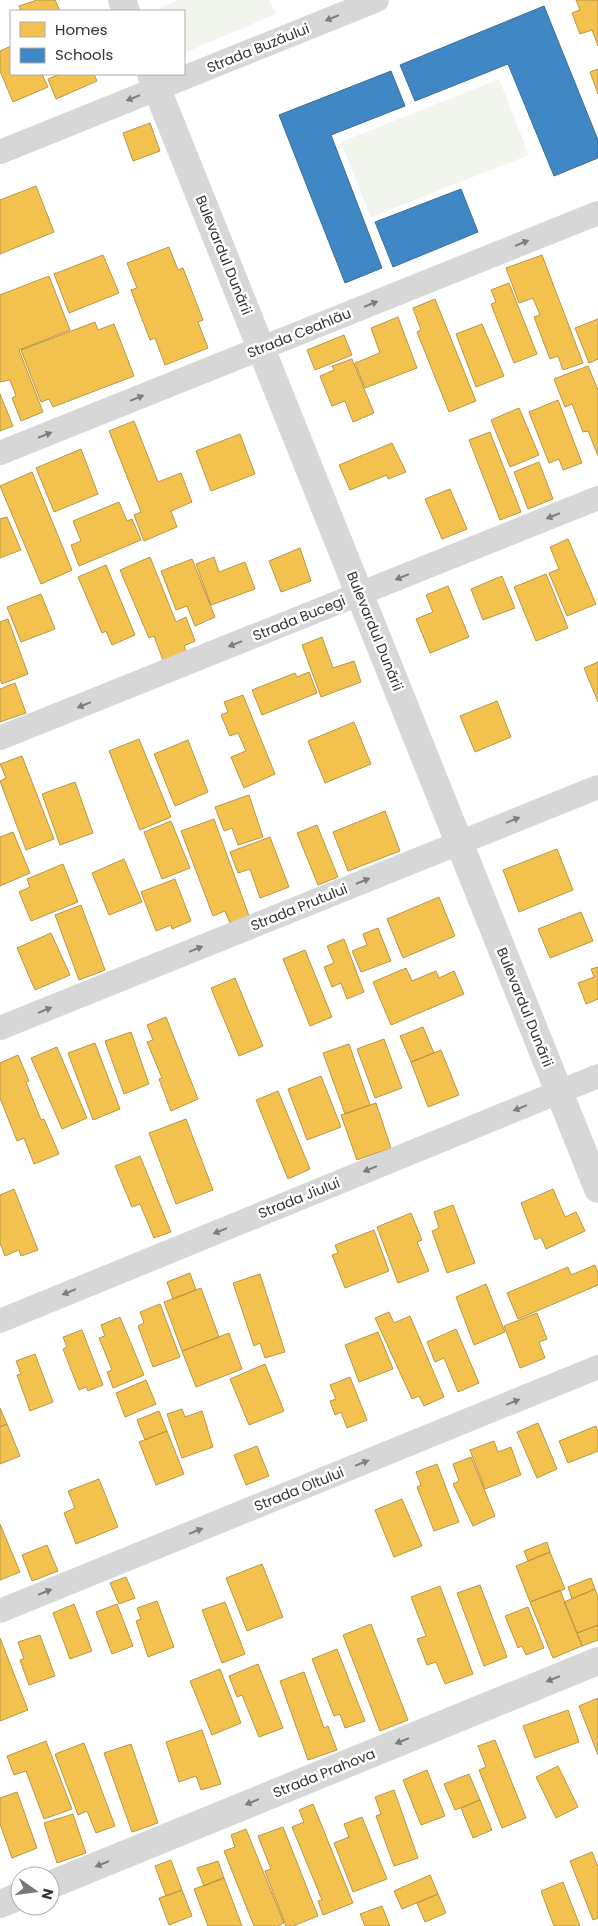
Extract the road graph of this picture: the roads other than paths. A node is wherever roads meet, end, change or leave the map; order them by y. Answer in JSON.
{"nodes":[{"id":1,"x":377,"y":0,"type":"edge"},
{"id":2,"x":185,"y":70,"type":"edge"},
{"id":3,"x":171,"y":75,"type":"edge"},
{"id":4,"x":154,"y":81,"type":"edge"},
{"id":5,"x":0,"y":152,"type":"edge"},
{"id":6,"x":598,"y":213,"type":"edge"},
{"id":7,"x":261,"y":349,"type":"junction"},
{"id":8,"x":0,"y":453,"type":"edge"},
{"id":9,"x":598,"y":498,"type":"edge"},
{"id":10,"x":360,"y":593,"type":"junction"},
{"id":11,"x":0,"y":738,"type":"edge"},
{"id":12,"x":598,"y":787,"type":"edge"},
{"id":13,"x":459,"y":842,"type":"junction"},
{"id":14,"x":0,"y":1028,"type":"edge"},
{"id":15,"x":598,"y":1076,"type":"edge"},
{"id":16,"x":559,"y":1092,"type":"junction"},
{"id":17,"x":598,"y":1189,"type":"edge"},
{"id":18,"x":0,"y":1320,"type":"edge"},
{"id":19,"x":598,"y":1368,"type":"edge"},
{"id":20,"x":0,"y":1611,"type":"edge"},
{"id":21,"x":598,"y":1661,"type":"edge"},
{"id":22,"x":60,"y":1881,"type":"edge"}],
"edges":[{"from":1,"to":2,"type":"street","name":"Strada Buzăului","one_way":true},
{"from":3,"to":4,"type":"street","name":"Strada Buzăului","one_way":true},
{"from":4,"to":5,"type":"street","name":"Strada Buzăului","one_way":true},
{"from":4,"to":7,"type":"street","name":"Bulevardul Dunării"},
{"from":7,"to":6,"type":"street","name":"Strada Ceahlău","one_way":true},
{"from":8,"to":7,"type":"street","name":"Strada Ceahlău","one_way":true},
{"from":7,"to":10,"type":"street","name":"Bulevardul Dunării"},
{"from":9,"to":10,"type":"street","name":"Strada Bucegi","one_way":true},
{"from":10,"to":11,"type":"street","name":"Strada Bucegi","one_way":true},
{"from":10,"to":13,"type":"street","name":"Bulevardul Dunării"},
{"from":13,"to":12,"type":"street","name":"Strada Prutului","one_way":true},
{"from":14,"to":13,"type":"street","name":"Strada Prutului","one_way":true},
{"from":13,"to":16,"type":"street","name":"Bulevardul Dunării"},
{"from":15,"to":16,"type":"street","name":"Strada Jiului"},
{"from":16,"to":17,"type":"street","name":"Bulevardul Dunării"},
{"from":16,"to":18,"type":"street","name":"Strada Jiului","one_way":true},
{"from":20,"to":19,"type":"street","name":"Strada Oltului","one_way":true},
{"from":21,"to":22,"type":"street","name":"Strada Prahova","one_way":true}]}
